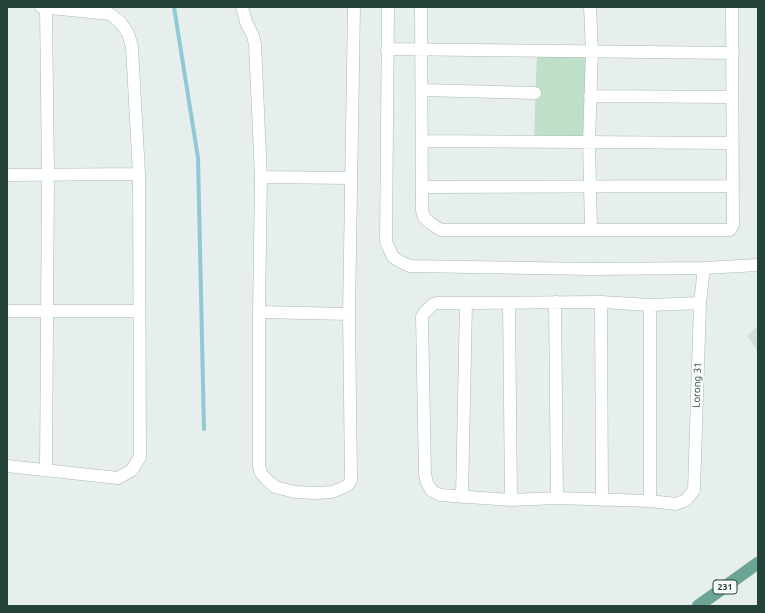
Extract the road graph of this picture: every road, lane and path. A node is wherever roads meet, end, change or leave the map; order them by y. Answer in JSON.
{"nodes":[{"id":1,"x":41,"y":7,"type":"edge"},
{"id":2,"x":46,"y":7,"type":"edge"},
{"id":3,"x":242,"y":7,"type":"edge"},
{"id":4,"x":354,"y":7,"type":"edge"},
{"id":5,"x":388,"y":7,"type":"edge"},
{"id":6,"x":421,"y":7,"type":"edge"},
{"id":7,"x":590,"y":7,"type":"edge"},
{"id":8,"x":732,"y":7,"type":"edge"},
{"id":9,"x":387,"y":49,"type":"junction"},
{"id":10,"x":422,"y":50,"type":"junction"},
{"id":11,"x":592,"y":51,"type":"junction"},
{"id":12,"x":732,"y":53,"type":"junction"},
{"id":13,"x":422,"y":90,"type":"junction"},
{"id":14,"x":535,"y":93,"type":"dead end"},
{"id":15,"x":590,"y":96,"type":"junction"},
{"id":16,"x":732,"y":97,"type":"junction"},
{"id":17,"x":422,"y":141,"type":"junction"},
{"id":18,"x":589,"y":142,"type":"junction"},
{"id":19,"x":732,"y":143,"type":"junction"},
{"id":20,"x":139,"y":174,"type":"junction"},
{"id":21,"x":7,"y":175,"type":"edge"},
{"id":22,"x":48,"y":175,"type":"junction"},
{"id":23,"x":261,"y":177,"type":"junction"},
{"id":24,"x":351,"y":178,"type":"junction"},
{"id":25,"x":591,"y":186,"type":"junction"},
{"id":26,"x":732,"y":186,"type":"junction"},
{"id":27,"x":422,"y":187,"type":"junction"},
{"id":28,"x":591,"y":230,"type":"junction"},
{"id":29,"x":758,"y":266,"type":"edge"},
{"id":30,"x":704,"y":268,"type":"junction"},
{"id":31,"x":555,"y":302,"type":"junction"},
{"id":32,"x":601,"y":302,"type":"junction"},
{"id":33,"x":466,"y":303,"type":"junction"},
{"id":34,"x":509,"y":303,"type":"junction"},
{"id":35,"x":700,"y":303,"type":"junction"},
{"id":36,"x":650,"y":305,"type":"junction"},
{"id":37,"x":7,"y":311,"type":"edge"},
{"id":38,"x":139,"y":311,"type":"junction"},
{"id":39,"x":46,"y":312,"type":"junction"},
{"id":40,"x":259,"y":312,"type":"junction"},
{"id":41,"x":349,"y":314,"type":"junction"},
{"id":42,"x":7,"y":466,"type":"edge"},
{"id":43,"x":46,"y":469,"type":"junction"},
{"id":44,"x":462,"y":497,"type":"junction"},
{"id":45,"x":557,"y":498,"type":"junction"},
{"id":46,"x":511,"y":500,"type":"junction"},
{"id":47,"x":602,"y":500,"type":"junction"},
{"id":48,"x":650,"y":501,"type":"junction"},
{"id":49,"x":758,"y":563,"type":"edge"},
{"id":50,"x":698,"y":606,"type":"edge"}],
"edges":[{"from":1,"to":2,"type":"street"},
{"from":2,"to":20,"type":"street"},
{"from":2,"to":22,"type":"street"},
{"from":3,"to":23,"type":"street"},
{"from":4,"to":24,"type":"street"},
{"from":5,"to":9,"type":"street"},
{"from":6,"to":10,"type":"street"},
{"from":7,"to":11,"type":"street"},
{"from":8,"to":12,"type":"street"},
{"from":9,"to":10,"type":"street"},
{"from":9,"to":30,"type":"street"},
{"from":10,"to":11,"type":"street"},
{"from":10,"to":13,"type":"street"},
{"from":11,"to":12,"type":"street"},
{"from":11,"to":15,"type":"street"},
{"from":12,"to":16,"type":"street"},
{"from":13,"to":14,"type":"street"},
{"from":13,"to":17,"type":"street"},
{"from":15,"to":16,"type":"street"},
{"from":15,"to":18,"type":"street"},
{"from":16,"to":19,"type":"street"},
{"from":17,"to":18,"type":"street"},
{"from":17,"to":27,"type":"street"},
{"from":18,"to":19,"type":"street"},
{"from":18,"to":25,"type":"street"},
{"from":19,"to":26,"type":"street"},
{"from":20,"to":22,"type":"street"},
{"from":20,"to":38,"type":"street"},
{"from":21,"to":22,"type":"street"},
{"from":22,"to":39,"type":"street"},
{"from":23,"to":24,"type":"street"},
{"from":23,"to":40,"type":"street"},
{"from":24,"to":41,"type":"street"},
{"from":25,"to":26,"type":"street"},
{"from":25,"to":27,"type":"street"},
{"from":25,"to":28,"type":"street"},
{"from":26,"to":28,"type":"street"},
{"from":27,"to":28,"type":"street"},
{"from":29,"to":30,"type":"street"},
{"from":30,"to":35,"type":"street","name":"Lorong 31"},
{"from":31,"to":32,"type":"street"},
{"from":31,"to":34,"type":"street"},
{"from":31,"to":45,"type":"street"},
{"from":32,"to":36,"type":"street"},
{"from":32,"to":47,"type":"street"},
{"from":33,"to":34,"type":"street"},
{"from":33,"to":44,"type":"street"},
{"from":33,"to":44,"type":"street"},
{"from":34,"to":46,"type":"street"},
{"from":35,"to":36,"type":"street"},
{"from":35,"to":48,"type":"street","name":"Lorong 31"},
{"from":36,"to":48,"type":"street"},
{"from":37,"to":39,"type":"street"},
{"from":38,"to":39,"type":"street"},
{"from":38,"to":43,"type":"street"},
{"from":39,"to":43,"type":"street"},
{"from":40,"to":41,"type":"street"},
{"from":40,"to":41,"type":"street"},
{"from":42,"to":43,"type":"street"},
{"from":44,"to":46,"type":"street"},
{"from":45,"to":46,"type":"street"},
{"from":45,"to":47,"type":"street"},
{"from":47,"to":48,"type":"street"},
{"from":49,"to":50,"type":"main road","number":"231"}]}
